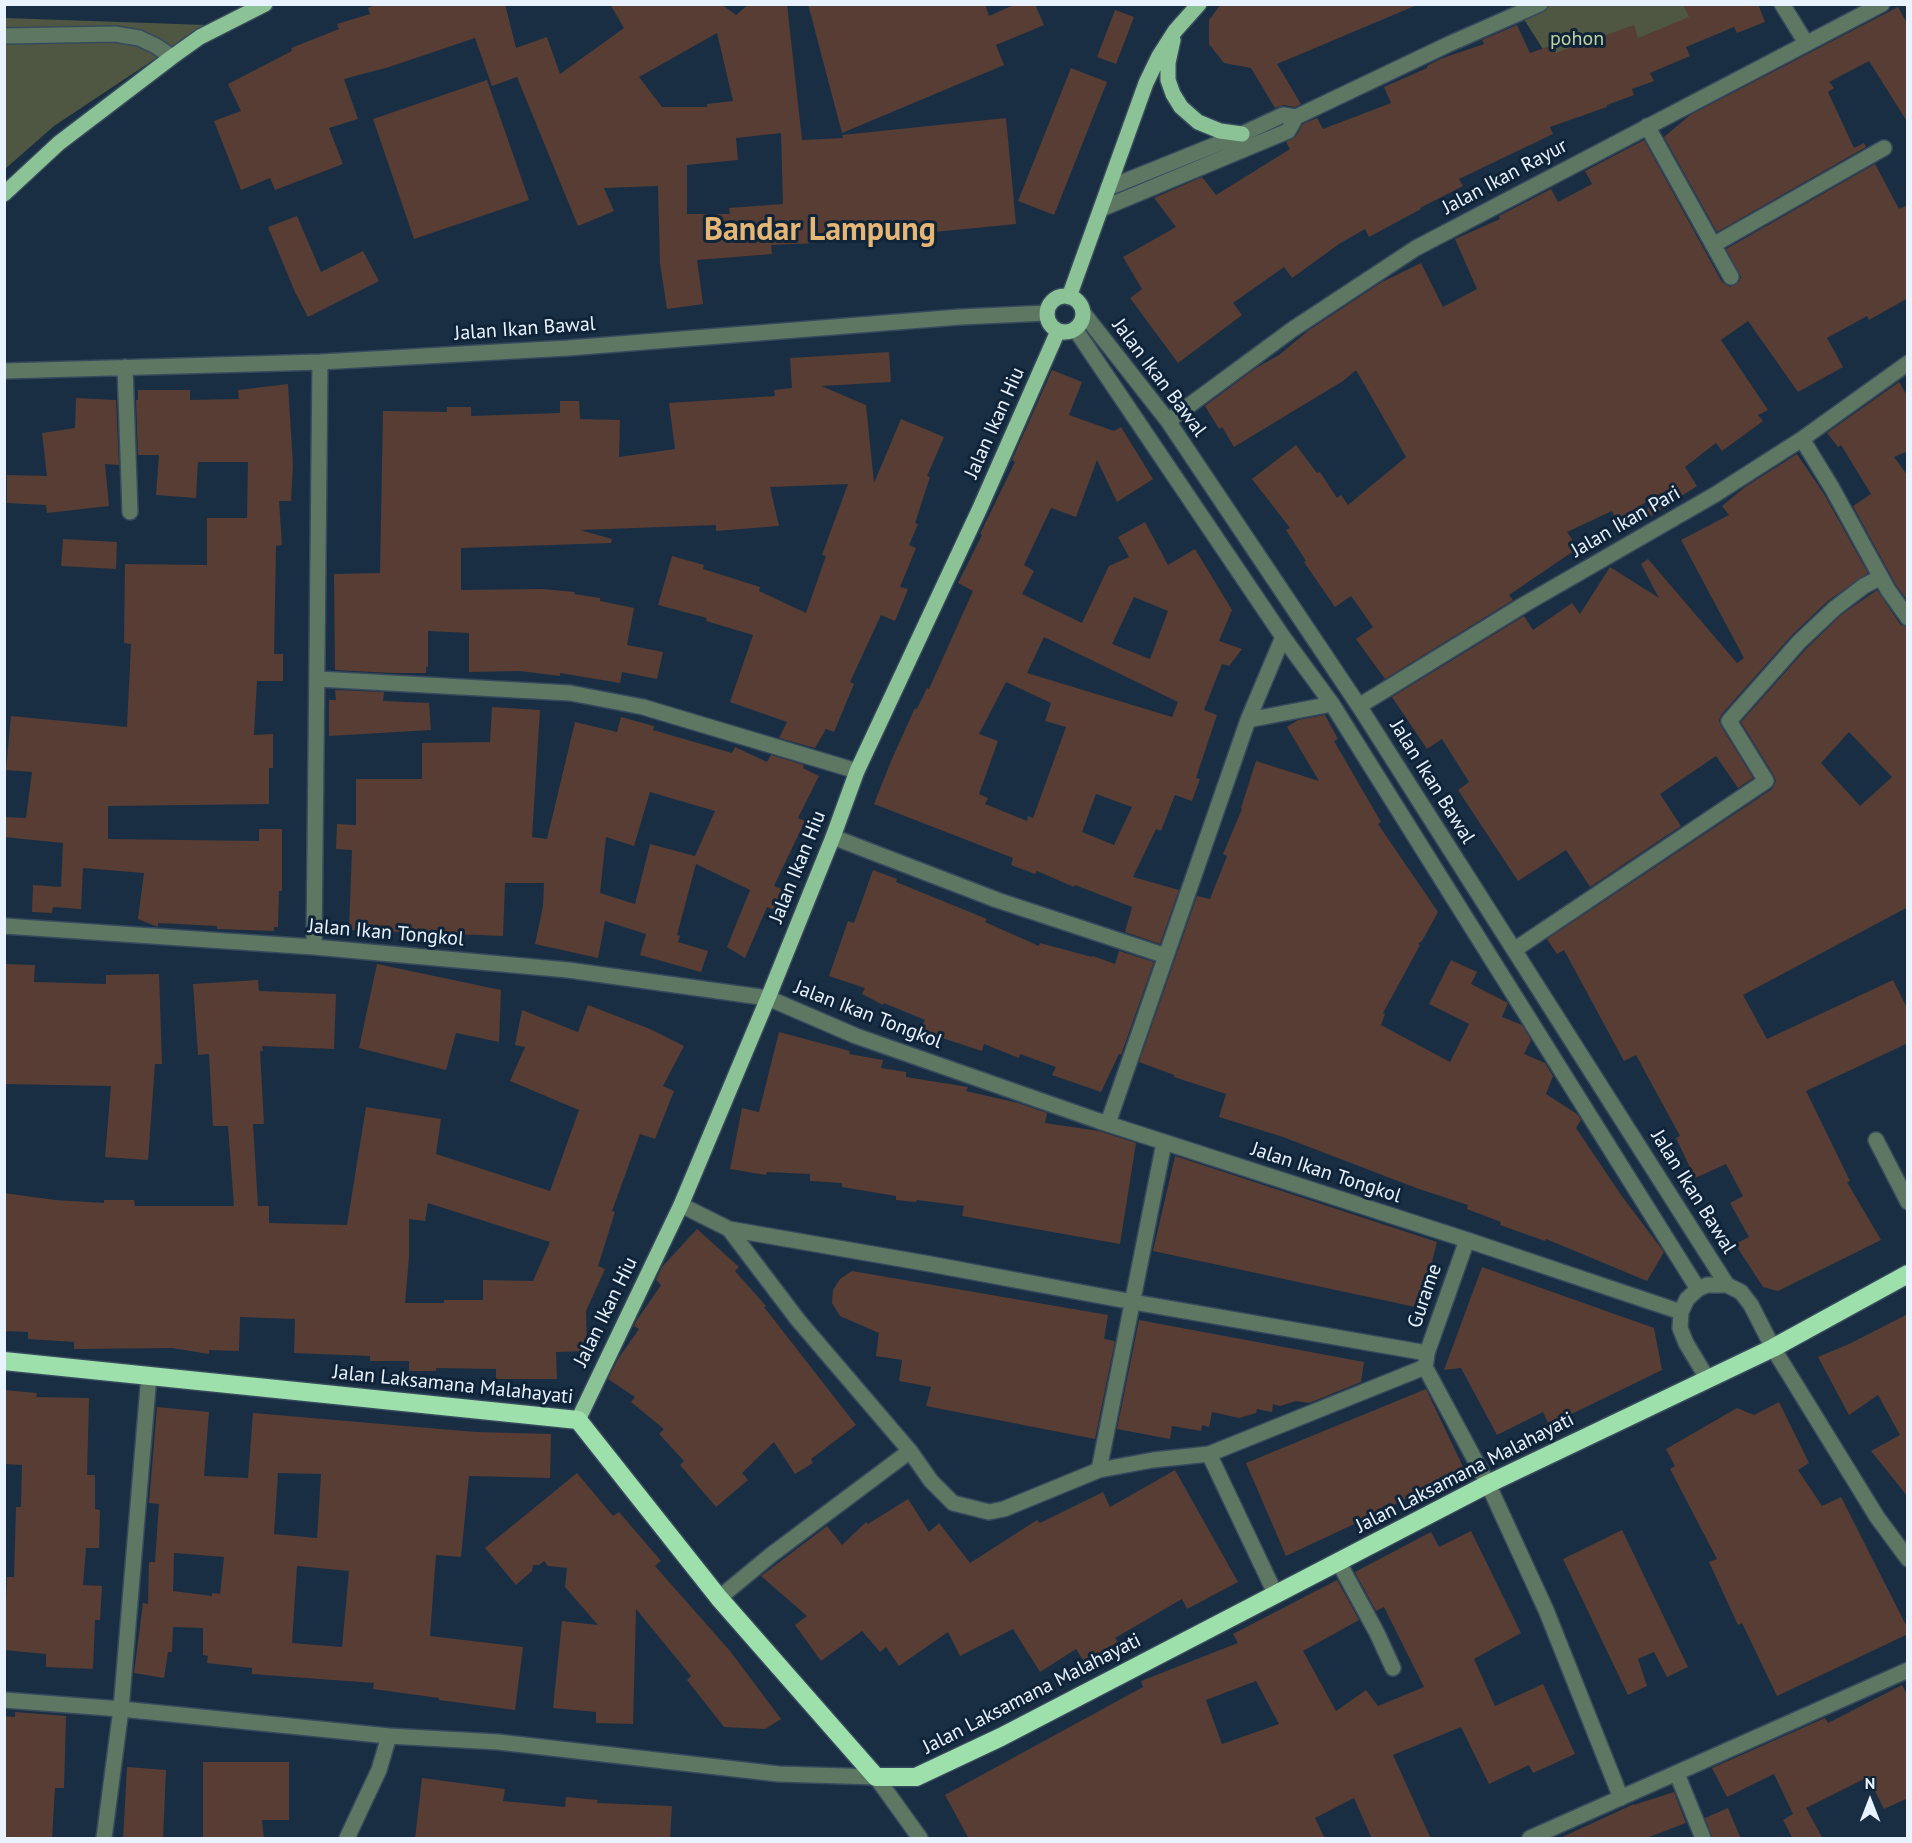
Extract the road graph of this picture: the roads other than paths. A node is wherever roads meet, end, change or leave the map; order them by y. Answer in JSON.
{"nodes":[{"id":1,"x":265,"y":4,"type":"edge"},
{"id":2,"x":1199,"y":4,"type":"edge"},
{"id":3,"x":1540,"y":4,"type":"edge"},
{"id":4,"x":1782,"y":4,"type":"edge"},
{"id":5,"x":1882,"y":4,"type":"edge"},
{"id":6,"x":1175,"y":31,"type":"junction"},
{"id":7,"x":4,"y":36,"type":"edge"},
{"id":8,"x":1806,"y":43,"type":"junction"},
{"id":9,"x":172,"y":57,"type":"junction"},
{"id":10,"x":1296,"y":117,"type":"junction"},
{"id":11,"x":1647,"y":126,"type":"junction"},
{"id":12,"x":1242,"y":134,"type":"junction"},
{"id":13,"x":1884,"y":148,"type":"dead end"},
{"id":14,"x":1108,"y":188,"type":"junction"},
{"id":15,"x":4,"y":194,"type":"edge"},
{"id":16,"x":1101,"y":209,"type":"junction"},
{"id":17,"x":1713,"y":245,"type":"junction"},
{"id":18,"x":1731,"y":278,"type":"dead end"},
{"id":19,"x":1069,"y":297,"type":"junction"},
{"id":20,"x":1047,"y":313,"type":"junction"},
{"id":21,"x":1084,"y":314,"type":"junction"},
{"id":22,"x":1076,"y":329,"type":"junction"},
{"id":23,"x":1058,"y":331,"type":"junction"},
{"id":24,"x":320,"y":362,"type":"junction"},
{"id":25,"x":1908,"y":363,"type":"edge"},
{"id":26,"x":125,"y":367,"type":"junction"},
{"id":27,"x":4,"y":370,"type":"edge"},
{"id":28,"x":1168,"y":421,"type":"junction"},
{"id":29,"x":1802,"y":439,"type":"junction"},
{"id":30,"x":130,"y":512,"type":"dead end"},
{"id":31,"x":1881,"y":578,"type":"junction"},
{"id":32,"x":1908,"y":618,"type":"edge"},
{"id":33,"x":1283,"y":637,"type":"junction"},
{"id":34,"x":318,"y":679,"type":"junction"},
{"id":35,"x":1332,"y":704,"type":"junction"},
{"id":36,"x":1359,"y":706,"type":"junction"},
{"id":37,"x":1248,"y":720,"type":"junction"},
{"id":38,"x":857,"y":771,"type":"junction"},
{"id":39,"x":833,"y":837,"type":"junction"},
{"id":40,"x":4,"y":926,"type":"edge"},
{"id":41,"x":314,"y":947,"type":"junction"},
{"id":42,"x":1514,"y":950,"type":"junction"},
{"id":43,"x":1166,"y":956,"type":"junction"},
{"id":44,"x":768,"y":998,"type":"junction"},
{"id":45,"x":1108,"y":1124,"type":"junction"},
{"id":46,"x":1876,"y":1140,"type":"dead end"},
{"id":47,"x":1164,"y":1143,"type":"junction"},
{"id":48,"x":1908,"y":1202,"type":"edge"},
{"id":49,"x":681,"y":1205,"type":"junction"},
{"id":50,"x":729,"y":1229,"type":"junction"},
{"id":51,"x":1467,"y":1240,"type":"junction"},
{"id":52,"x":1908,"y":1274,"type":"edge"},
{"id":53,"x":1727,"y":1285,"type":"junction"},
{"id":54,"x":1698,"y":1289,"type":"junction"},
{"id":55,"x":1134,"y":1302,"type":"junction"},
{"id":56,"x":1681,"y":1312,"type":"junction"},
{"id":57,"x":1773,"y":1348,"type":"junction"},
{"id":58,"x":1426,"y":1360,"type":"junction"},
{"id":59,"x":4,"y":1361,"type":"edge"},
{"id":60,"x":149,"y":1375,"type":"junction"},
{"id":61,"x":1707,"y":1378,"type":"junction"},
{"id":62,"x":578,"y":1420,"type":"junction"},
{"id":63,"x":910,"y":1451,"type":"junction"},
{"id":64,"x":1209,"y":1454,"type":"junction"},
{"id":65,"x":1099,"y":1470,"type":"junction"},
{"id":66,"x":1488,"y":1484,"type":"junction"},
{"id":67,"x":1908,"y":1559,"type":"edge"},
{"id":68,"x":1339,"y":1563,"type":"junction"},
{"id":69,"x":1275,"y":1593,"type":"junction"},
{"id":70,"x":719,"y":1598,"type":"junction"},
{"id":71,"x":1393,"y":1668,"type":"dead end"},
{"id":72,"x":1908,"y":1670,"type":"edge"},
{"id":73,"x":4,"y":1700,"type":"edge"},
{"id":74,"x":121,"y":1709,"type":"junction"},
{"id":75,"x":389,"y":1736,"type":"junction"},
{"id":76,"x":1677,"y":1774,"type":"junction"},
{"id":77,"x":876,"y":1777,"type":"junction"},
{"id":78,"x":1622,"y":1798,"type":"junction"},
{"id":79,"x":104,"y":1839,"type":"edge"},
{"id":80,"x":347,"y":1839,"type":"edge"},
{"id":81,"x":920,"y":1839,"type":"edge"},
{"id":82,"x":1530,"y":1839,"type":"edge"},
{"id":83,"x":1703,"y":1839,"type":"edge"}],
"edges":[{"from":1,"to":9,"type":"main road"},
{"from":2,"to":6,"type":"main road"},
{"from":3,"to":10,"type":"street"},
{"from":4,"to":8,"type":"street"},
{"from":5,"to":8,"type":"street","name":"Jalan Ikan Rayur"},
{"from":6,"to":12,"type":"main road"},
{"from":6,"to":14,"type":"main road"},
{"from":7,"to":9,"type":"street"},
{"from":8,"to":11,"type":"street","name":"Jalan Ikan Rayur"},
{"from":9,"to":15,"type":"main road"},
{"from":10,"to":12,"type":"street"},
{"from":10,"to":16,"type":"street"},
{"from":11,"to":17,"type":"street"},
{"from":11,"to":28,"type":"street","name":"Jalan Ikan Rayur"},
{"from":12,"to":14,"type":"street"},
{"from":13,"to":17,"type":"street"},
{"from":14,"to":16,"type":"main road"},
{"from":16,"to":19,"type":"main road"},
{"from":17,"to":18,"type":"street"},
{"from":19,"to":20,"type":"main road"},
{"from":19,"to":21,"type":"main road"},
{"from":20,"to":23,"type":"main road"},
{"from":20,"to":24,"type":"street","name":"Jalan Ikan Bawal"},
{"from":21,"to":22,"type":"main road"},
{"from":21,"to":28,"type":"street","name":"Jalan Ikan Bawal"},
{"from":22,"to":23,"type":"main road"},
{"from":22,"to":33,"type":"street","name":"Jalan Ikan Bawal"},
{"from":23,"to":38,"type":"main road","name":"Jalan Ikan Hiu"},
{"from":24,"to":26,"type":"street","name":"Jalan Ikan Bawal"},
{"from":24,"to":34,"type":"street"},
{"from":25,"to":29,"type":"street","name":"Jalan Ikan Pari"},
{"from":26,"to":27,"type":"street","name":"Jalan Ikan Bawal"},
{"from":26,"to":30,"type":"street"},
{"from":28,"to":36,"type":"street","name":"Jalan Ikan Bawal"},
{"from":29,"to":31,"type":"street"},
{"from":29,"to":36,"type":"street","name":"Jalan Ikan Pari"},
{"from":31,"to":32,"type":"street"},
{"from":31,"to":42,"type":"street"},
{"from":33,"to":35,"type":"street","name":"Jalan Ikan Bawal"},
{"from":33,"to":37,"type":"street"},
{"from":34,"to":38,"type":"street"},
{"from":34,"to":41,"type":"street"},
{"from":35,"to":37,"type":"street"},
{"from":35,"to":54,"type":"street","name":"Jalan Ikan Bawal"},
{"from":36,"to":42,"type":"street","name":"Jalan Ikan Bawal"},
{"from":37,"to":43,"type":"street"},
{"from":38,"to":39,"type":"main road","name":"Jalan Ikan Hiu"},
{"from":39,"to":43,"type":"street"},
{"from":39,"to":44,"type":"main road","name":"Jalan Ikan Hiu"},
{"from":40,"to":41,"type":"street","name":"Jalan Ikan Tongkol"},
{"from":41,"to":44,"type":"street","name":"Jalan Ikan Tongkol"},
{"from":42,"to":53,"type":"street","name":"Jalan Ikan Bawal"},
{"from":43,"to":45,"type":"street"},
{"from":44,"to":45,"type":"street","name":"Jalan Ikan Tongkol"},
{"from":44,"to":49,"type":"main road","name":"Jalan Ikan Hiu"},
{"from":45,"to":47,"type":"street","name":"Jalan Ikan Tongkol"},
{"from":46,"to":48,"type":"street"},
{"from":47,"to":51,"type":"street","name":"Jalan Ikan Tongkol"},
{"from":47,"to":55,"type":"street"},
{"from":49,"to":50,"type":"street"},
{"from":49,"to":62,"type":"main road","name":"Jalan Ikan Hiu"},
{"from":50,"to":55,"type":"street"},
{"from":50,"to":63,"type":"street"},
{"from":51,"to":56,"type":"street","name":"Jalan Ikan Tongkol"},
{"from":51,"to":58,"type":"street","name":"Gurame"},
{"from":52,"to":57,"type":"highway","name":"Jalan Laksamana Malahayati"},
{"from":53,"to":54,"type":"street","name":"Jalan Ikan Bawal"},
{"from":53,"to":57,"type":"street","name":"Jalan Ikan Bawal"},
{"from":54,"to":56,"type":"street"},
{"from":55,"to":58,"type":"street"},
{"from":55,"to":65,"type":"street"},
{"from":56,"to":61,"type":"street"},
{"from":57,"to":61,"type":"highway","name":"Jalan Laksamana Malahayati"},
{"from":57,"to":67,"type":"street","name":"Jalan Ikan Bawal"},
{"from":58,"to":64,"type":"street"},
{"from":58,"to":66,"type":"street"},
{"from":59,"to":60,"type":"highway","name":"Jalan Laksamana Malahayati"},
{"from":60,"to":62,"type":"highway","name":"Jalan Laksamana Malahayati"},
{"from":60,"to":74,"type":"street"},
{"from":61,"to":66,"type":"highway","name":"Jalan Laksamana Malahayati"},
{"from":62,"to":70,"type":"highway","name":"Jalan Laksamana Malahayati"},
{"from":63,"to":65,"type":"street"},
{"from":63,"to":70,"type":"street"},
{"from":64,"to":65,"type":"street"},
{"from":64,"to":69,"type":"street"},
{"from":66,"to":68,"type":"highway","name":"Jalan Laksamana Malahayati"},
{"from":66,"to":78,"type":"street"},
{"from":68,"to":69,"type":"highway","name":"Jalan Laksamana Malahayati"},
{"from":68,"to":71,"type":"street"},
{"from":69,"to":77,"type":"highway","name":"Jalan Laksamana Malahayati"},
{"from":70,"to":77,"type":"highway","name":"Jalan Laksamana Malahayati"},
{"from":72,"to":76,"type":"street"},
{"from":73,"to":74,"type":"street"},
{"from":74,"to":75,"type":"street"},
{"from":74,"to":79,"type":"street"},
{"from":75,"to":77,"type":"street"},
{"from":75,"to":80,"type":"street"},
{"from":76,"to":78,"type":"street"},
{"from":76,"to":83,"type":"street"},
{"from":77,"to":81,"type":"street"},
{"from":78,"to":82,"type":"street"}]}
